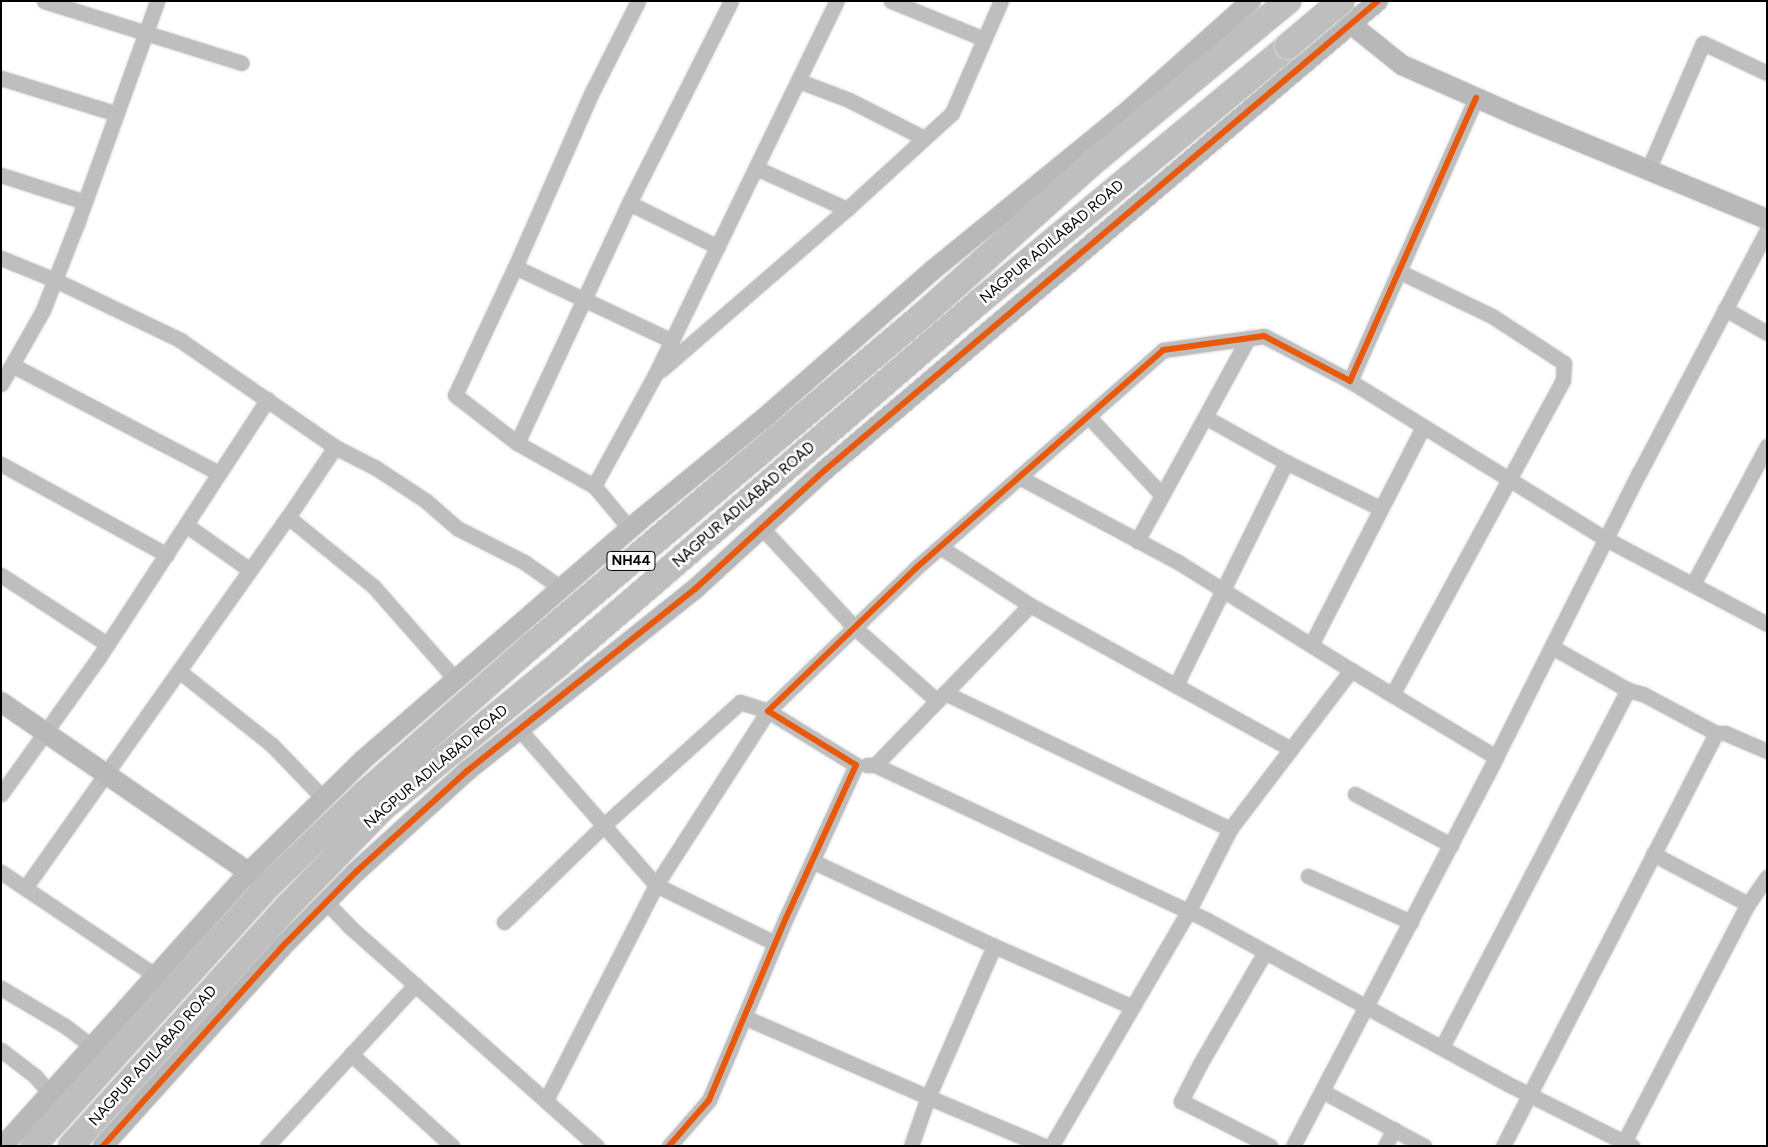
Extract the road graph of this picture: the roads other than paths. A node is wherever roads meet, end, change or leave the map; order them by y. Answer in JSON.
{"nodes":[{"id":1,"x":44,"y":1,"type":"edge"},
{"id":2,"x":157,"y":1,"type":"edge"},
{"id":3,"x":638,"y":1,"type":"edge"},
{"id":4,"x":731,"y":1,"type":"edge"},
{"id":5,"x":838,"y":1,"type":"edge"},
{"id":6,"x":891,"y":1,"type":"edge"},
{"id":7,"x":1001,"y":1,"type":"edge"},
{"id":8,"x":1288,"y":1,"type":"edge"},
{"id":9,"x":1378,"y":1,"type":"edge"},
{"id":10,"x":1344,"y":8,"type":"edge"},
{"id":11,"x":1260,"y":10,"type":"edge"},
{"id":12,"x":145,"y":35,"type":"junction"},
{"id":13,"x":984,"y":40,"type":"junction"},
{"id":14,"x":242,"y":63,"type":"dead end"},
{"id":15,"x":1767,"y":73,"type":"edge"},
{"id":16,"x":1,"y":78,"type":"edge"},
{"id":17,"x":799,"y":81,"type":"junction"},
{"id":18,"x":1476,"y":98,"type":"junction"},
{"id":19,"x":117,"y":114,"type":"junction"},
{"id":20,"x":924,"y":138,"type":"junction"},
{"id":21,"x":756,"y":168,"type":"junction"},
{"id":22,"x":1648,"y":170,"type":"junction"},
{"id":23,"x":1,"y":175,"type":"edge"},
{"id":24,"x":85,"y":202,"type":"junction"},
{"id":25,"x":629,"y":203,"type":"junction"},
{"id":26,"x":847,"y":209,"type":"junction"},
{"id":27,"x":1767,"y":219,"type":"edge"},
{"id":28,"x":1767,"y":230,"type":"edge"},
{"id":29,"x":718,"y":247,"type":"junction"},
{"id":30,"x":1,"y":258,"type":"edge"},
{"id":31,"x":515,"y":267,"type":"junction"},
{"id":32,"x":1398,"y":271,"type":"junction"},
{"id":33,"x":55,"y":280,"type":"junction"},
{"id":34,"x":585,"y":301,"type":"junction"},
{"id":35,"x":1725,"y":309,"type":"junction"},
{"id":36,"x":1767,"y":333,"type":"edge"},
{"id":37,"x":1248,"y":338,"type":"junction"},
{"id":38,"x":672,"y":341,"type":"junction"},
{"id":39,"x":12,"y":365,"type":"junction"},
{"id":40,"x":655,"y":375,"type":"junction"},
{"id":41,"x":1350,"y":381,"type":"junction"},
{"id":42,"x":1,"y":384,"type":"edge"},
{"id":43,"x":268,"y":399,"type":"junction"},
{"id":44,"x":1088,"y":416,"type":"junction"},
{"id":45,"x":1205,"y":417,"type":"junction"},
{"id":46,"x":1423,"y":427,"type":"junction"},
{"id":47,"x":517,"y":443,"type":"junction"},
{"id":48,"x":335,"y":446,"type":"junction"},
{"id":49,"x":1767,"y":446,"type":"edge"},
{"id":50,"x":1286,"y":462,"type":"junction"},
{"id":51,"x":1,"y":464,"type":"edge"},
{"id":52,"x":219,"y":473,"type":"junction"},
{"id":53,"x":1019,"y":477,"type":"junction"},
{"id":54,"x":1509,"y":480,"type":"junction"},
{"id":55,"x":594,"y":486,"type":"junction"},
{"id":56,"x":1162,"y":495,"type":"junction"},
{"id":57,"x":1380,"y":508,"type":"junction"},
{"id":58,"x":288,"y":518,"type":"junction"},
{"id":59,"x":186,"y":525,"type":"junction"},
{"id":60,"x":762,"y":528,"type":"junction"},
{"id":61,"x":630,"y":529,"type":"junction"},
{"id":62,"x":1606,"y":539,"type":"junction"},
{"id":63,"x":1137,"y":541,"type":"junction"},
{"id":64,"x":940,"y":547,"type":"junction"},
{"id":65,"x":167,"y":555,"type":"junction"},
{"id":66,"x":250,"y":570,"type":"junction"},
{"id":67,"x":1,"y":575,"type":"edge"},
{"id":68,"x":1693,"y":584,"type":"junction"},
{"id":69,"x":561,"y":588,"type":"junction"},
{"id":70,"x":1222,"y":591,"type":"junction"},
{"id":71,"x":1030,"y":605,"type":"junction"},
{"id":72,"x":1767,"y":624,"type":"edge"},
{"id":73,"x":854,"y":627,"type":"junction"},
{"id":74,"x":107,"y":644,"type":"junction"},
{"id":75,"x":1311,"y":645,"type":"junction"},
{"id":76,"x":1552,"y":646,"type":"junction"},
{"id":77,"x":560,"y":663,"type":"junction"},
{"id":78,"x":1351,"y":670,"type":"junction"},
{"id":79,"x":179,"y":671,"type":"junction"},
{"id":80,"x":456,"y":679,"type":"junction"},
{"id":81,"x":576,"y":683,"type":"junction"},
{"id":82,"x":1176,"y":685,"type":"junction"},
{"id":83,"x":1628,"y":690,"type":"junction"},
{"id":84,"x":1392,"y":695,"type":"junction"},
{"id":85,"x":941,"y":697,"type":"junction"},
{"id":86,"x":1,"y":702,"type":"edge"},
{"id":87,"x":768,"y":711,"type":"junction"},
{"id":88,"x":519,"y":729,"type":"junction"},
{"id":89,"x":46,"y":732,"type":"junction"},
{"id":90,"x":1716,"y":733,"type":"junction"},
{"id":91,"x":1291,"y":749,"type":"junction"},
{"id":92,"x":1767,"y":751,"type":"edge"},
{"id":93,"x":1496,"y":757,"type":"junction"},
{"id":94,"x":856,"y":765,"type":"junction"},
{"id":95,"x":875,"y":765,"type":"junction"},
{"id":96,"x":106,"y":774,"type":"junction"},
{"id":97,"x":1,"y":794,"type":"edge"},
{"id":98,"x":1355,"y":794,"type":"dead end"},
{"id":99,"x":323,"y":798,"type":"junction"},
{"id":100,"x":604,"y":826,"type":"junction"},
{"id":101,"x":1230,"y":829,"type":"junction"},
{"id":102,"x":1450,"y":845,"type":"junction"},
{"id":103,"x":1653,"y":854,"type":"junction"},
{"id":104,"x":812,"y":860,"type":"junction"},
{"id":105,"x":1,"y":872,"type":"edge"},
{"id":106,"x":1308,"y":876,"type":"dead end"},
{"id":107,"x":259,"y":879,"type":"junction"},
{"id":108,"x":1765,"y":884,"type":"edge"},
{"id":109,"x":656,"y":885,"type":"junction"},
{"id":110,"x":25,"y":888,"type":"junction"},
{"id":111,"x":326,"y":902,"type":"junction"},
{"id":112,"x":1748,"y":904,"type":"junction"},
{"id":113,"x":1188,"y":912,"type":"junction"},
{"id":114,"x":297,"y":914,"type":"junction"},
{"id":115,"x":504,"y":922,"type":"dead end"},
{"id":116,"x":1411,"y":922,"type":"junction"},
{"id":117,"x":775,"y":943,"type":"junction"},
{"id":118,"x":994,"y":946,"type":"junction"},
{"id":119,"x":1266,"y":952,"type":"junction"},
{"id":120,"x":155,"y":976,"type":"junction"},
{"id":121,"x":415,"y":985,"type":"junction"},
{"id":122,"x":1,"y":988,"type":"edge"},
{"id":123,"x":1368,"y":1006,"type":"junction"},
{"id":124,"x":1132,"y":1007,"type":"junction"},
{"id":125,"x":744,"y":1017,"type":"junction"},
{"id":126,"x":92,"y":1046,"type":"junction"},
{"id":127,"x":1442,"y":1048,"type":"junction"},
{"id":128,"x":1,"y":1050,"type":"edge"},
{"id":129,"x":351,"y":1054,"type":"junction"},
{"id":130,"x":1322,"y":1091,"type":"junction"},
{"id":131,"x":50,"y":1093,"type":"junction"},
{"id":132,"x":1529,"y":1095,"type":"junction"},
{"id":133,"x":928,"y":1097,"type":"junction"},
{"id":134,"x":546,"y":1100,"type":"junction"},
{"id":135,"x":1394,"y":1129,"type":"junction"},
{"id":136,"x":1628,"y":1144,"type":"edge"},
{"id":137,"x":3,"y":1146,"type":"edge"},
{"id":138,"x":33,"y":1146,"type":"edge"},
{"id":139,"x":71,"y":1146,"type":"edge"},
{"id":140,"x":103,"y":1146,"type":"edge"},
{"id":141,"x":268,"y":1146,"type":"edge"},
{"id":142,"x":452,"y":1146,"type":"edge"},
{"id":143,"x":598,"y":1146,"type":"edge"},
{"id":144,"x":669,"y":1146,"type":"edge"},
{"id":145,"x":911,"y":1146,"type":"edge"},
{"id":146,"x":1044,"y":1146,"type":"edge"},
{"id":147,"x":1051,"y":1146,"type":"edge"},
{"id":148,"x":1270,"y":1146,"type":"edge"},
{"id":149,"x":1293,"y":1146,"type":"edge"},
{"id":150,"x":1385,"y":1146,"type":"edge"},
{"id":151,"x":1424,"y":1146,"type":"edge"},
{"id":152,"x":1503,"y":1146,"type":"edge"}],
"edges":[{"from":1,"to":12,"type":"street"},
{"from":2,"to":12,"type":"street"},
{"from":3,"to":31,"type":"street"},
{"from":4,"to":25,"type":"street"},
{"from":5,"to":17,"type":"street"},
{"from":6,"to":13,"type":"street"},
{"from":7,"to":13,"type":"street"},
{"from":8,"to":11,"type":"highway","name":"NAGPUR ADILABAD ROAD","number":"NH44"},
{"from":9,"to":10,"type":"street"},
{"from":10,"to":18,"type":"street"},
{"from":10,"to":60,"type":"street"},
{"from":10,"to":77,"type":"highway","name":"NAGPUR ADILABAD ROAD","number":"NH44","bridge":true},
{"from":11,"to":61,"type":"street"},
{"from":11,"to":107,"type":"highway","name":"NAGPUR ADILABAD ROAD","number":"NH44"},
{"from":12,"to":14,"type":"street"},
{"from":12,"to":19,"type":"street"},
{"from":13,"to":20,"type":"street"},
{"from":15,"to":22,"type":"street"},
{"from":16,"to":19,"type":"street"},
{"from":17,"to":20,"type":"street"},
{"from":17,"to":21,"type":"street"},
{"from":18,"to":22,"type":"street"},
{"from":18,"to":32,"type":"street"},
{"from":19,"to":24,"type":"street"},
{"from":20,"to":26,"type":"street"},
{"from":21,"to":26,"type":"street"},
{"from":21,"to":29,"type":"street"},
{"from":22,"to":27,"type":"street"},
{"from":23,"to":24,"type":"street"},
{"from":24,"to":33,"type":"street"},
{"from":25,"to":29,"type":"street"},
{"from":25,"to":34,"type":"street"},
{"from":26,"to":40,"type":"street"},
{"from":28,"to":35,"type":"street"},
{"from":29,"to":38,"type":"street"},
{"from":30,"to":33,"type":"street"},
{"from":31,"to":34,"type":"street"},
{"from":31,"to":47,"type":"street"},
{"from":32,"to":41,"type":"street"},
{"from":32,"to":54,"type":"street"},
{"from":33,"to":39,"type":"street"},
{"from":33,"to":43,"type":"street"},
{"from":34,"to":38,"type":"street"},
{"from":34,"to":47,"type":"street"},
{"from":35,"to":36,"type":"street"},
{"from":35,"to":62,"type":"street"},
{"from":37,"to":41,"type":"street"},
{"from":37,"to":44,"type":"street"},
{"from":37,"to":45,"type":"street"},
{"from":38,"to":40,"type":"street"},
{"from":39,"to":42,"type":"street"},
{"from":39,"to":52,"type":"street"},
{"from":40,"to":55,"type":"street"},
{"from":41,"to":46,"type":"street"},
{"from":43,"to":48,"type":"street"},
{"from":43,"to":52,"type":"street"},
{"from":44,"to":53,"type":"street"},
{"from":44,"to":56,"type":"street"},
{"from":45,"to":50,"type":"street"},
{"from":45,"to":56,"type":"street"},
{"from":46,"to":54,"type":"street"},
{"from":46,"to":57,"type":"street"},
{"from":47,"to":55,"type":"street"},
{"from":48,"to":58,"type":"street"},
{"from":48,"to":69,"type":"street"},
{"from":49,"to":68,"type":"street"},
{"from":50,"to":57,"type":"street"},
{"from":50,"to":70,"type":"street"},
{"from":51,"to":65,"type":"street"},
{"from":52,"to":59,"type":"street"},
{"from":53,"to":63,"type":"street"},
{"from":53,"to":64,"type":"street"},
{"from":54,"to":62,"type":"street"},
{"from":54,"to":84,"type":"street"},
{"from":55,"to":61,"type":"street"},
{"from":56,"to":63,"type":"street"},
{"from":57,"to":75,"type":"street"},
{"from":58,"to":66,"type":"street"},
{"from":58,"to":80,"type":"street"},
{"from":59,"to":65,"type":"street"},
{"from":59,"to":66,"type":"street"},
{"from":60,"to":73,"type":"street"},
{"from":60,"to":81,"type":"street"},
{"from":61,"to":69,"type":"street"},
{"from":62,"to":68,"type":"street"},
{"from":62,"to":76,"type":"street"},
{"from":63,"to":70,"type":"street"},
{"from":64,"to":71,"type":"street"},
{"from":64,"to":73,"type":"street"},
{"from":65,"to":74,"type":"street"},
{"from":66,"to":79,"type":"street"},
{"from":67,"to":74,"type":"street"},
{"from":68,"to":72,"type":"street"},
{"from":69,"to":80,"type":"street"},
{"from":70,"to":75,"type":"street"},
{"from":70,"to":82,"type":"street"},
{"from":71,"to":82,"type":"street"},
{"from":71,"to":85,"type":"street"},
{"from":73,"to":85,"type":"street"},
{"from":73,"to":87,"type":"street"},
{"from":74,"to":89,"type":"street"},
{"from":75,"to":78,"type":"street"},
{"from":76,"to":83,"type":"street"},
{"from":76,"to":93,"type":"street"},
{"from":77,"to":81,"type":"street"},
{"from":77,"to":114,"type":"highway","name":"NAGPUR ADILABAD ROAD","number":"NH44"},
{"from":78,"to":84,"type":"street"},
{"from":78,"to":91,"type":"street"},
{"from":79,"to":96,"type":"street"},
{"from":79,"to":99,"type":"street"},
{"from":80,"to":99,"type":"street"},
{"from":81,"to":88,"type":"street"},
{"from":82,"to":91,"type":"street"},
{"from":83,"to":90,"type":"street"},
{"from":83,"to":127,"type":"street"},
{"from":84,"to":93,"type":"street"},
{"from":85,"to":95,"type":"street"},
{"from":85,"to":101,"type":"street"},
{"from":86,"to":89,"type":"street"},
{"from":87,"to":94,"type":"street"},
{"from":87,"to":100,"type":"street"},
{"from":87,"to":109,"type":"street"},
{"from":88,"to":100,"type":"street"},
{"from":88,"to":111,"type":"street"},
{"from":89,"to":96,"type":"street"},
{"from":89,"to":97,"type":"street"},
{"from":90,"to":92,"type":"street"},
{"from":90,"to":103,"type":"street"},
{"from":91,"to":101,"type":"street"},
{"from":93,"to":102,"type":"street"},
{"from":94,"to":95,"type":"street"},
{"from":94,"to":104,"type":"street"},
{"from":95,"to":113,"type":"street"},
{"from":96,"to":107,"type":"street"},
{"from":96,"to":110,"type":"street"},
{"from":98,"to":102,"type":"street"},
{"from":99,"to":107,"type":"street"},
{"from":100,"to":109,"type":"street"},
{"from":100,"to":115,"type":"street"},
{"from":101,"to":113,"type":"street"},
{"from":102,"to":116,"type":"street"},
{"from":103,"to":112,"type":"street"},
{"from":103,"to":132,"type":"street"},
{"from":104,"to":117,"type":"street"},
{"from":104,"to":118,"type":"street"},
{"from":105,"to":110,"type":"street"},
{"from":106,"to":116,"type":"street"},
{"from":107,"to":114,"type":"street"},
{"from":107,"to":120,"type":"street"},
{"from":107,"to":138,"type":"highway","name":"NAGPUR ADILABAD ROAD","number":"NH44"},
{"from":108,"to":112,"type":"street"},
{"from":109,"to":117,"type":"street"},
{"from":109,"to":134,"type":"street"},
{"from":110,"to":120,"type":"street"},
{"from":111,"to":114,"type":"street"},
{"from":111,"to":121,"type":"street"},
{"from":112,"to":136,"type":"street"},
{"from":113,"to":119,"type":"street"},
{"from":113,"to":124,"type":"street"},
{"from":114,"to":139,"type":"highway","name":"NAGPUR ADILABAD ROAD","number":"NH44"},
{"from":114,"to":140,"type":"street"},
{"from":116,"to":123,"type":"street"},
{"from":117,"to":125,"type":"street"},
{"from":118,"to":124,"type":"street"},
{"from":118,"to":133,"type":"street"},
{"from":119,"to":123,"type":"street"},
{"from":119,"to":148,"type":"street"},
{"from":120,"to":126,"type":"street"},
{"from":121,"to":129,"type":"street"},
{"from":121,"to":134,"type":"street"},
{"from":122,"to":126,"type":"street"},
{"from":123,"to":127,"type":"street"},
{"from":123,"to":130,"type":"street"},
{"from":124,"to":147,"type":"street"},
{"from":125,"to":133,"type":"street"},
{"from":125,"to":144,"type":"street"},
{"from":126,"to":131,"type":"street"},
{"from":127,"to":132,"type":"street"},
{"from":128,"to":131,"type":"street"},
{"from":129,"to":141,"type":"street"},
{"from":129,"to":142,"type":"street"},
{"from":130,"to":135,"type":"street"},
{"from":130,"to":149,"type":"street"},
{"from":131,"to":137,"type":"street"},
{"from":132,"to":136,"type":"street"},
{"from":132,"to":152,"type":"street"},
{"from":133,"to":145,"type":"street"},
{"from":133,"to":146,"type":"street"},
{"from":134,"to":143,"type":"street"},
{"from":135,"to":150,"type":"street"},
{"from":135,"to":151,"type":"street"}]}
